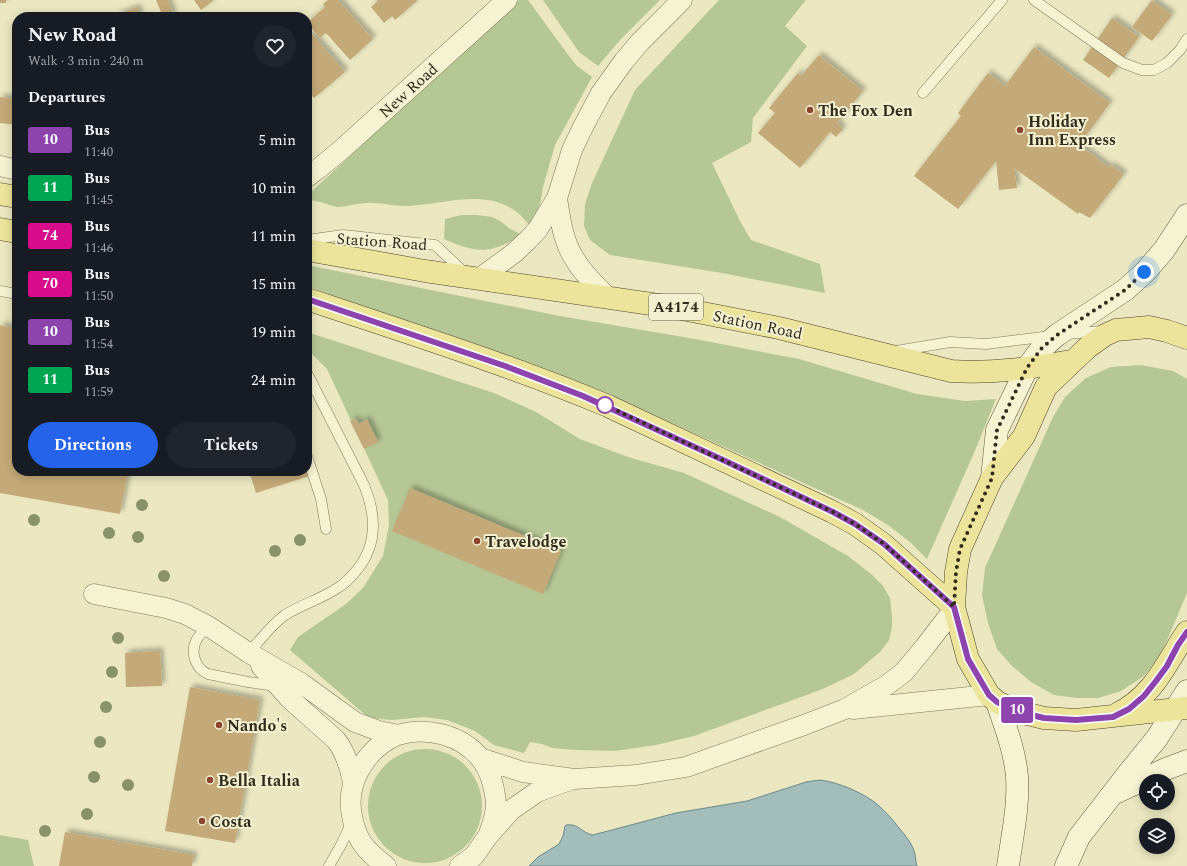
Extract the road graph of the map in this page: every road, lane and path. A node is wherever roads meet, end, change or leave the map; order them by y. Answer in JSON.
{"nodes":[{"id":1,"x":507,"y":0,"type":"edge"},
{"id":2,"x":682,"y":0,"type":"edge"},
{"id":3,"x":1002,"y":0,"type":"edge"},
{"id":4,"x":1034,"y":0,"type":"edge"},
{"id":5,"x":1187,"y":39,"type":"edge"},
{"id":6,"x":923,"y":93,"type":"dead end"},
{"id":7,"x":0,"y":166,"type":"edge"},
{"id":8,"x":12,"y":169,"type":"edge"},
{"id":9,"x":312,"y":173,"type":"edge"},
{"id":10,"x":0,"y":194,"type":"edge"},
{"id":11,"x":12,"y":196,"type":"edge"},
{"id":12,"x":557,"y":198,"type":"junction"},
{"id":13,"x":1187,"y":215,"type":"edge"},
{"id":14,"x":0,"y":229,"type":"edge"},
{"id":15,"x":12,"y":231,"type":"edge"},
{"id":16,"x":312,"y":239,"type":"edge"},
{"id":17,"x":312,"y":251,"type":"edge"},
{"id":18,"x":475,"y":277,"type":"junction"},
{"id":19,"x":0,"y":291,"type":"edge"},
{"id":20,"x":12,"y":293,"type":"edge"},
{"id":21,"x":606,"y":296,"type":"junction"},
{"id":22,"x":312,"y":301,"type":"edge"},
{"id":23,"x":1116,"y":330,"type":"junction"},
{"id":24,"x":1057,"y":335,"type":"junction"},
{"id":25,"x":1187,"y":338,"type":"edge"},
{"id":26,"x":880,"y":353,"type":"junction"},
{"id":27,"x":1071,"y":362,"type":"junction"},
{"id":28,"x":1027,"y":368,"type":"junction"},
{"id":29,"x":312,"y":383,"type":"edge"},
{"id":30,"x":312,"y":471,"type":"edge"},
{"id":31,"x":992,"y":478,"type":"junction"},
{"id":32,"x":326,"y":529,"type":"dead end"},
{"id":33,"x":94,"y":594,"type":"dead end"},
{"id":34,"x":954,"y":608,"type":"junction"},
{"id":35,"x":208,"y":626,"type":"junction"},
{"id":36,"x":1187,"y":632,"type":"edge"},
{"id":37,"x":249,"y":653,"type":"junction"},
{"id":38,"x":278,"y":686,"type":"junction"},
{"id":39,"x":1187,"y":691,"type":"edge"},
{"id":40,"x":993,"y":698,"type":"junction"},
{"id":41,"x":845,"y":709,"type":"junction"},
{"id":42,"x":1181,"y":709,"type":"edge"},
{"id":43,"x":1113,"y":717,"type":"junction"},
{"id":44,"x":398,"y":735,"type":"junction"},
{"id":45,"x":480,"y":758,"type":"junction"},
{"id":46,"x":1187,"y":761,"type":"edge"},
{"id":47,"x":574,"y":779,"type":"junction"},
{"id":48,"x":353,"y":782,"type":"junction"},
{"id":49,"x":1110,"y":796,"type":"junction"},
{"id":50,"x":352,"y":821,"type":"junction"},
{"id":51,"x":488,"y":836,"type":"junction"},
{"id":52,"x":329,"y":866,"type":"edge"},
{"id":53,"x":386,"y":866,"type":"edge"},
{"id":54,"x":460,"y":866,"type":"edge"},
{"id":55,"x":1008,"y":866,"type":"edge"},
{"id":56,"x":1066,"y":866,"type":"edge"}],
"edges":[{"from":1,"to":9,"type":"street","name":"New Road"},
{"from":2,"to":12,"type":"street"},
{"from":3,"to":6,"type":"lane"},
{"from":4,"to":5,"type":"lane"},
{"from":7,"to":8,"type":"street"},
{"from":10,"to":11,"type":"main road"},
{"from":12,"to":18,"type":"street"},
{"from":12,"to":21,"type":"street"},
{"from":13,"to":24,"type":"street"},
{"from":14,"to":15,"type":"main road"},
{"from":16,"to":18,"type":"lane","name":"Station Road"},
{"from":17,"to":18,"type":"main road","name":"Station Road","number":"A4174"},
{"from":18,"to":21,"type":"main road","name":"Station Road","number":"A4174"},
{"from":19,"to":20,"type":"lane"},
{"from":21,"to":26,"type":"main road","name":"Station Road","number":"A4174"},
{"from":22,"to":34,"type":"main road"},
{"from":23,"to":24,"type":"lane","name":"Station Road"},
{"from":23,"to":25,"type":"main road"},
{"from":23,"to":27,"type":"main road"},
{"from":24,"to":26,"type":"lane","name":"Station Road"},
{"from":24,"to":28,"type":"street"},
{"from":26,"to":28,"type":"main road","name":"Station Road","number":"A4174"},
{"from":27,"to":28,"type":"main road","name":"Station Road","number":"A4174"},
{"from":27,"to":31,"type":"main road"},
{"from":28,"to":31,"type":"street"},
{"from":29,"to":37,"type":"lane"},
{"from":30,"to":32,"type":"lane"},
{"from":31,"to":34,"type":"main road"},
{"from":33,"to":35,"type":"street"},
{"from":34,"to":40,"type":"main road"},
{"from":34,"to":41,"type":"street"},
{"from":35,"to":37,"type":"street"},
{"from":35,"to":38,"type":"lane"},
{"from":36,"to":43,"type":"main road"},
{"from":37,"to":38,"type":"street"},
{"from":37,"to":44,"type":"street"},
{"from":38,"to":48,"type":"street"},
{"from":39,"to":42,"type":"street"},
{"from":40,"to":41,"type":"street"},
{"from":40,"to":43,"type":"main road"},
{"from":40,"to":55,"type":"street"},
{"from":41,"to":47,"type":"street"},
{"from":42,"to":43,"type":"main road"},
{"from":42,"to":49,"type":"street"},
{"from":44,"to":45,"type":"street"},
{"from":44,"to":48,"type":"street"},
{"from":45,"to":47,"type":"street"},
{"from":45,"to":51,"type":"street"},
{"from":46,"to":49,"type":"street"},
{"from":47,"to":51,"type":"street"},
{"from":48,"to":50,"type":"street"},
{"from":49,"to":56,"type":"street"},
{"from":50,"to":52,"type":"lane"},
{"from":50,"to":53,"type":"street"},
{"from":51,"to":54,"type":"street"}]}
